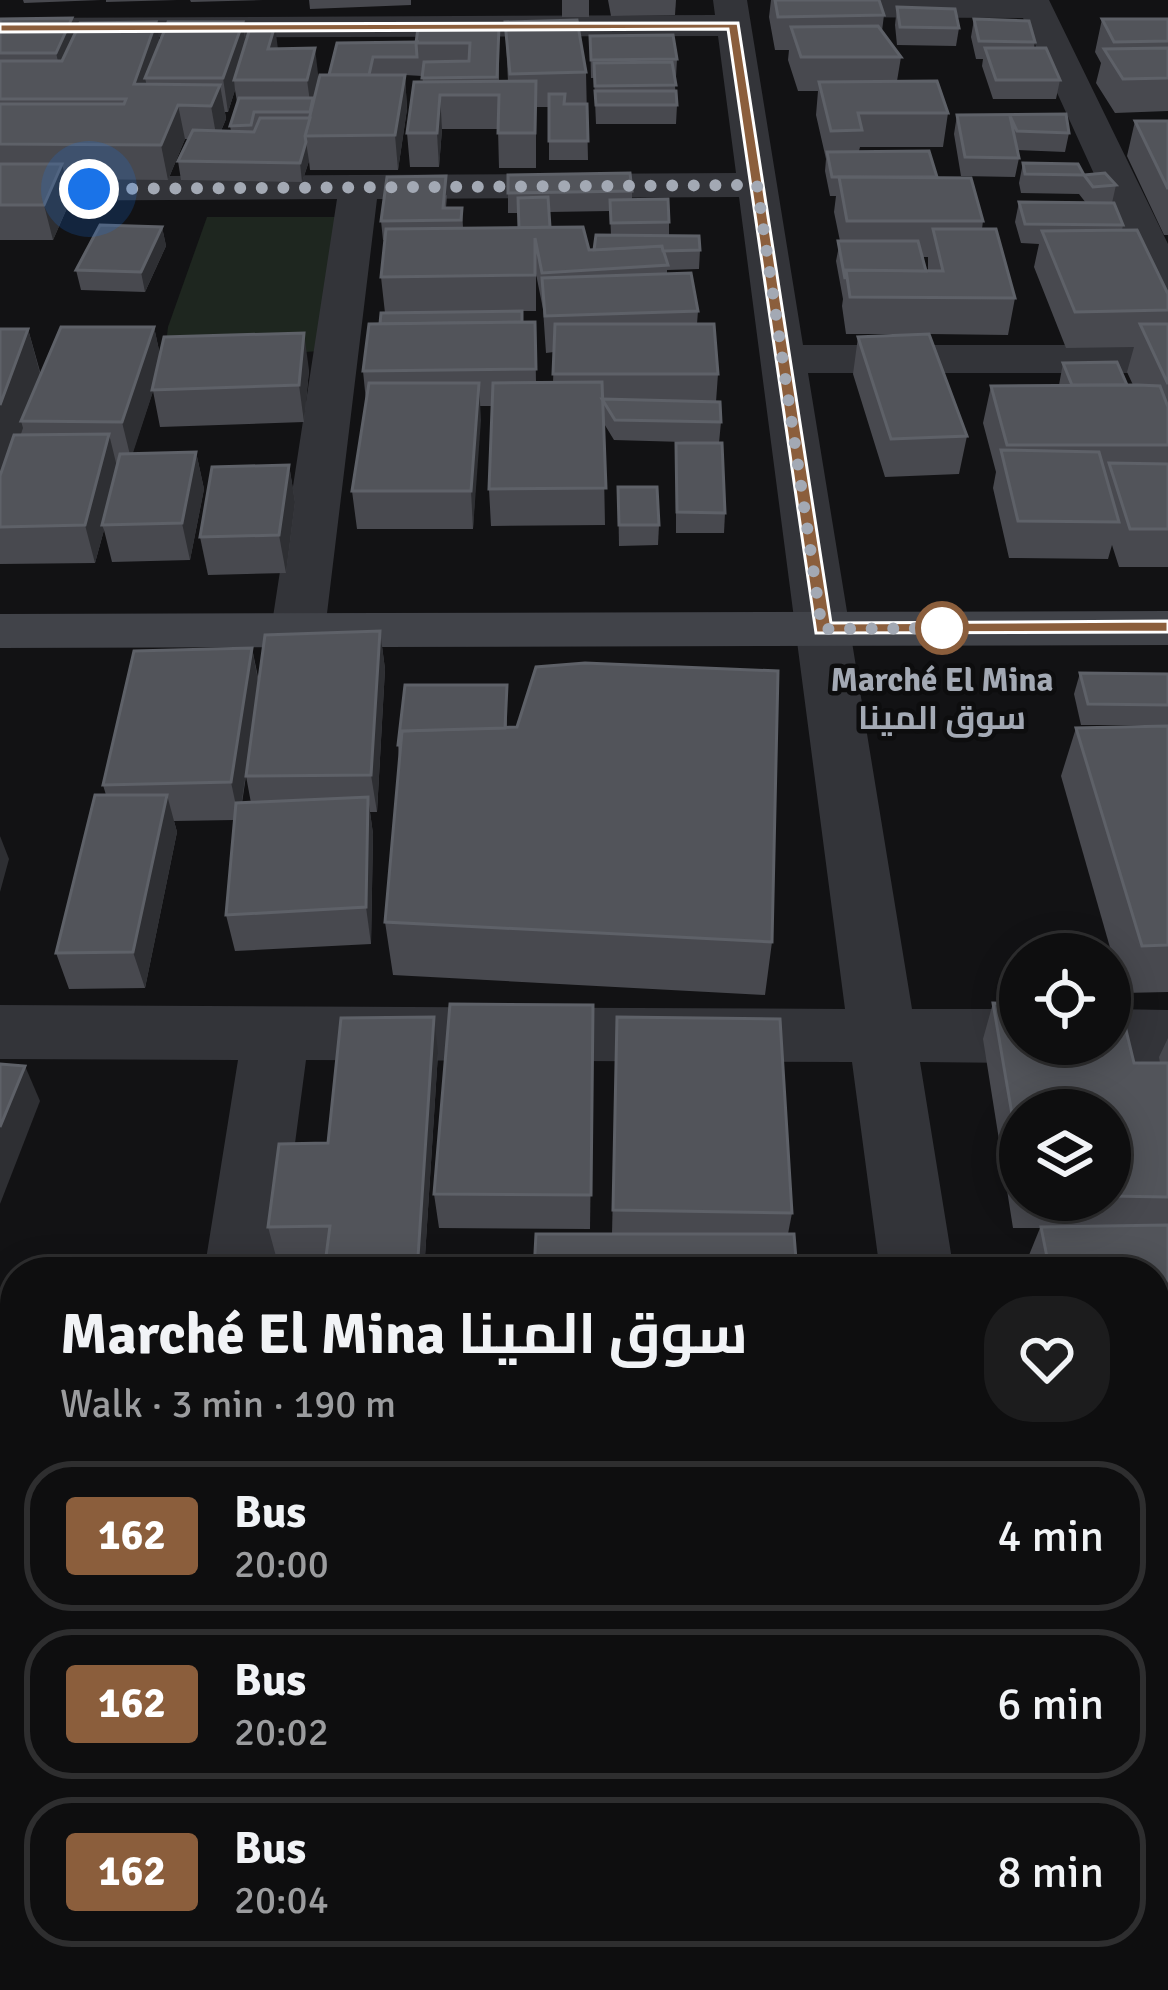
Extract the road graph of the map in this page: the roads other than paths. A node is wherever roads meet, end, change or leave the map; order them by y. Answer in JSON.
{"nodes":[{"id":1,"x":8,"y":0,"type":"edge"},
{"id":2,"x":1034,"y":4,"type":"edge"},
{"id":3,"x":732,"y":11,"type":"edge"},
{"id":4,"x":0,"y":24,"type":"edge"},
{"id":5,"x":757,"y":185,"type":"junction"},
{"id":6,"x":0,"y":189,"type":"edge"},
{"id":7,"x":358,"y":190,"type":"junction"},
{"id":8,"x":1168,"y":288,"type":"edge"},
{"id":9,"x":783,"y":359,"type":"junction"},
{"id":10,"x":1168,"y":359,"type":"edge"},
{"id":11,"x":1168,"y":628,"type":"edge"},
{"id":12,"x":822,"y":629,"type":"junction"},
{"id":13,"x":298,"y":630,"type":"junction"},
{"id":14,"x":0,"y":631,"type":"edge"},
{"id":15,"x":277,"y":1030,"type":"junction"},
{"id":16,"x":0,"y":1032,"type":"edge"},
{"id":17,"x":882,"y":1035,"type":"junction"},
{"id":18,"x":999,"y":1036,"type":"edge"},
{"id":19,"x":1131,"y":1036,"type":"edge"},
{"id":20,"x":1168,"y":1037,"type":"edge"},
{"id":21,"x":243,"y":1257,"type":"edge"},
{"id":22,"x":914,"y":1257,"type":"edge"}],
"edges":[{"from":1,"to":4,"type":"street"},
{"from":2,"to":3,"type":"street"},
{"from":2,"to":8,"type":"street"},
{"from":3,"to":4,"type":"street"},
{"from":3,"to":5,"type":"street"},
{"from":5,"to":7,"type":"street"},
{"from":5,"to":9,"type":"street"},
{"from":6,"to":7,"type":"street"},
{"from":7,"to":13,"type":"street"},
{"from":9,"to":10,"type":"street"},
{"from":9,"to":12,"type":"street"},
{"from":11,"to":12,"type":"street"},
{"from":12,"to":13,"type":"street"},
{"from":12,"to":17,"type":"street"},
{"from":13,"to":14,"type":"street"},
{"from":15,"to":16,"type":"street"},
{"from":15,"to":17,"type":"street"},
{"from":15,"to":21,"type":"street"},
{"from":17,"to":18,"type":"street"},
{"from":17,"to":22,"type":"street"},
{"from":19,"to":20,"type":"street"}]}
